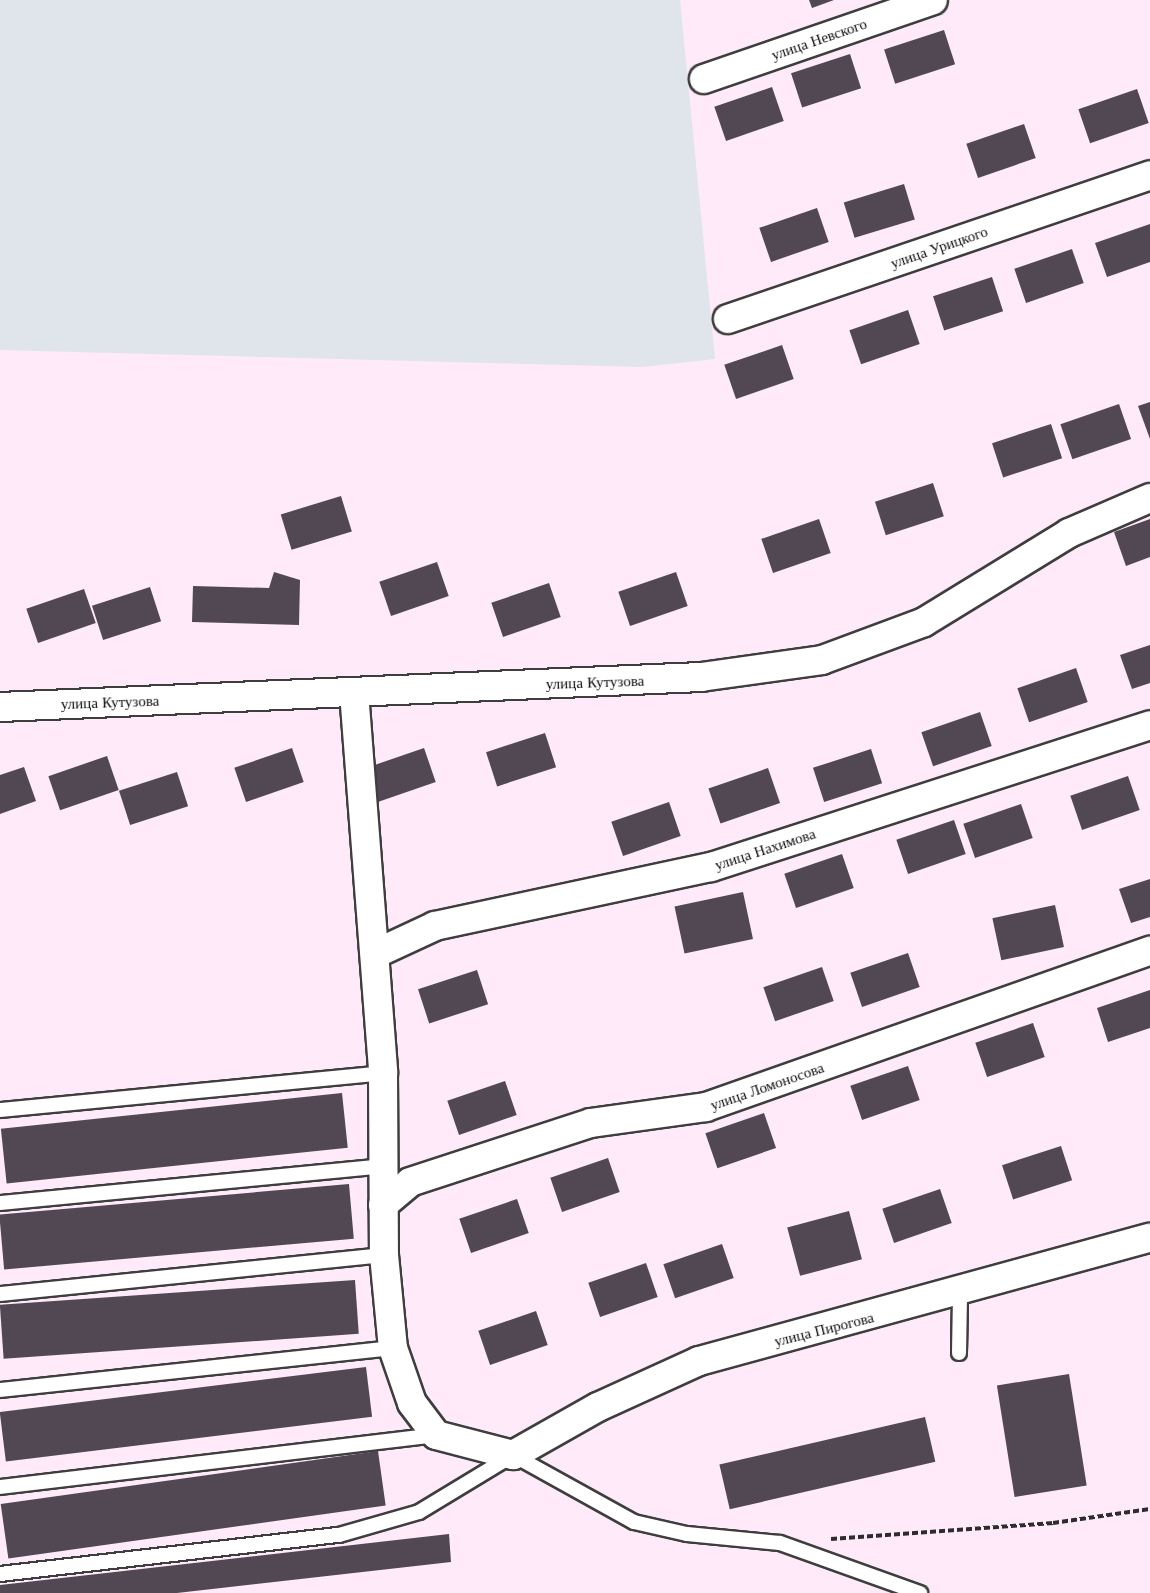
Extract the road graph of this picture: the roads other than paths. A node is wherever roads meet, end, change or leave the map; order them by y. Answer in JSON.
{"nodes":[{"id":1,"x":933,"y":0,"type":"edge"},
{"id":2,"x":704,"y":79,"type":"dead end"},
{"id":3,"x":1150,"y":175,"type":"edge"},
{"id":4,"x":728,"y":319,"type":"dead end"},
{"id":5,"x":1150,"y":498,"type":"edge"},
{"id":6,"x":354,"y":692,"type":"junction"},
{"id":7,"x":0,"y":707,"type":"edge"},
{"id":8,"x":1150,"y":725,"type":"edge"},
{"id":9,"x":1150,"y":951,"type":"edge"},
{"id":10,"x":375,"y":954,"type":"junction"},
{"id":11,"x":383,"y":1073,"type":"junction"},
{"id":12,"x":0,"y":1110,"type":"edge"},
{"id":13,"x":383,"y":1166,"type":"junction"},
{"id":14,"x":0,"y":1203,"type":"edge"},
{"id":15,"x":383,"y":1205,"type":"junction"},
{"id":16,"x":1150,"y":1238,"type":"edge"},
{"id":17,"x":384,"y":1256,"type":"junction"},
{"id":18,"x":0,"y":1294,"type":"edge"},
{"id":19,"x":960,"y":1294,"type":"junction"},
{"id":20,"x":393,"y":1348,"type":"junction"},
{"id":21,"x":959,"y":1353,"type":"dead end"},
{"id":22,"x":0,"y":1390,"type":"edge"},
{"id":23,"x":436,"y":1435,"type":"junction"},
{"id":24,"x":513,"y":1455,"type":"junction"},
{"id":25,"x":0,"y":1487,"type":"edge"},
{"id":26,"x":0,"y":1574,"type":"edge"},
{"id":27,"x":920,"y":1593,"type":"edge"}],
"edges":[{"from":1,"to":2,"type":"street","name":"улица Невского"},
{"from":3,"to":4,"type":"street","name":"улица Урицкого"},
{"from":5,"to":6,"type":"street","name":"улица Кутузова"},
{"from":6,"to":7,"type":"street","name":"улица Кутузова"},
{"from":6,"to":10,"type":"street"},
{"from":8,"to":10,"type":"street","name":"улица Нахимова"},
{"from":9,"to":15,"type":"street","name":"улица Ломоносова"},
{"from":10,"to":11,"type":"street"},
{"from":11,"to":12,"type":"lane"},
{"from":11,"to":13,"type":"street"},
{"from":13,"to":14,"type":"lane"},
{"from":13,"to":15,"type":"street"},
{"from":15,"to":17,"type":"street"},
{"from":16,"to":19,"type":"street","name":"улица Пирогова"},
{"from":17,"to":18,"type":"lane"},
{"from":17,"to":20,"type":"street"},
{"from":19,"to":21,"type":"lane"},
{"from":19,"to":24,"type":"street","name":"улица Пирогова"},
{"from":20,"to":22,"type":"lane"},
{"from":20,"to":23,"type":"street"},
{"from":23,"to":24,"type":"street"},
{"from":23,"to":25,"type":"lane"},
{"from":24,"to":26,"type":"lane"},
{"from":24,"to":27,"type":"lane"}]}
